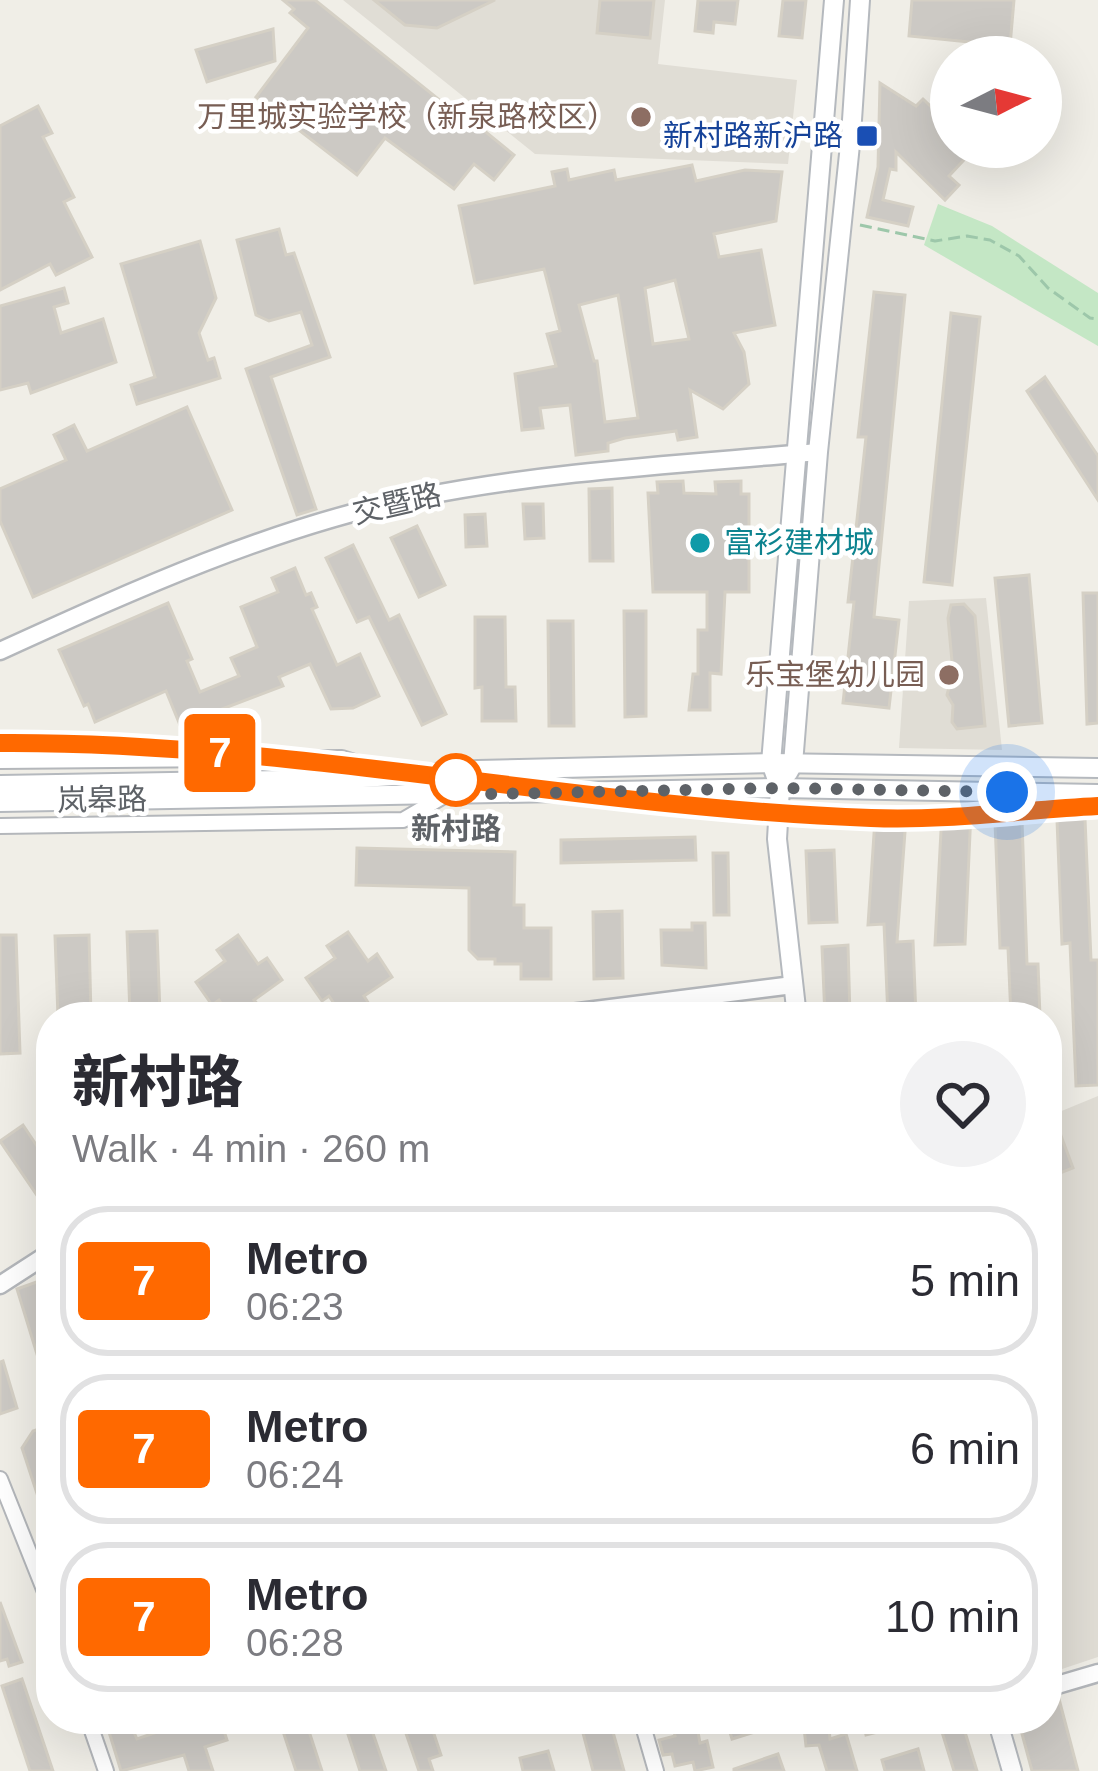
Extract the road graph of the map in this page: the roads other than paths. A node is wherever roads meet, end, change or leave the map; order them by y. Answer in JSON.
{"nodes":[{"id":1,"x":834,"y":0,"type":"edge"},
{"id":2,"x":860,"y":0,"type":"edge"},
{"id":3,"x":818,"y":452,"type":"junction"},
{"id":4,"x":796,"y":454,"type":"junction"},
{"id":5,"x":0,"y":651,"type":"edge"},
{"id":6,"x":0,"y":761,"type":"edge"},
{"id":7,"x":771,"y":763,"type":"junction"},
{"id":8,"x":793,"y":764,"type":"junction"},
{"id":9,"x":1098,"y":768,"type":"edge"},
{"id":10,"x":397,"y":776,"type":"junction"},
{"id":11,"x":780,"y":788,"type":"junction"},
{"id":12,"x":4,"y":793,"type":"edge"},
{"id":13,"x":1098,"y":794,"type":"edge"},
{"id":14,"x":445,"y":795,"type":"junction"},
{"id":15,"x":0,"y":826,"type":"edge"},
{"id":16,"x":793,"y":985,"type":"junction"},
{"id":17,"x":658,"y":1002,"type":"edge"},
{"id":18,"x":795,"y":1002,"type":"edge"},
{"id":19,"x":36,"y":1262,"type":"edge"},
{"id":20,"x":0,"y":1285,"type":"edge"},
{"id":21,"x":0,"y":1479,"type":"edge"},
{"id":22,"x":36,"y":1569,"type":"edge"},
{"id":23,"x":1098,"y":1673,"type":"edge"},
{"id":24,"x":1062,"y":1684,"type":"edge"},
{"id":25,"x":93,"y":1734,"type":"edge"},
{"id":26,"x":645,"y":1734,"type":"edge"},
{"id":27,"x":1001,"y":1734,"type":"edge"},
{"id":28,"x":106,"y":1771,"type":"edge"},
{"id":29,"x":656,"y":1771,"type":"edge"},
{"id":30,"x":1012,"y":1771,"type":"edge"}],
"edges":[{"from":1,"to":4,"type":"main road"},
{"from":2,"to":3,"type":"main road"},
{"from":3,"to":4,"type":"street","name":"交暨路"},
{"from":3,"to":8,"type":"main road"},
{"from":4,"to":5,"type":"street","name":"交暨路"},
{"from":4,"to":7,"type":"main road"},
{"from":6,"to":10,"type":"street"},
{"from":7,"to":8,"type":"main road","name":"岚皋路"},
{"from":7,"to":10,"type":"main road","name":"岚皋路"},
{"from":7,"to":11,"type":"main road"},
{"from":8,"to":9,"type":"main road","name":"岚皋路"},
{"from":8,"to":11,"type":"main road"},
{"from":10,"to":12,"type":"main road","name":"岚皋路"},
{"from":11,"to":13,"type":"main road","name":"岚皋路"},
{"from":11,"to":14,"type":"main road","name":"岚皋路"},
{"from":11,"to":16,"type":"main road"},
{"from":12,"to":14,"type":"main road","name":"岚皋路"},
{"from":14,"to":15,"type":"street"},
{"from":16,"to":17,"type":"street"},
{"from":16,"to":18,"type":"main road"},
{"from":19,"to":20,"type":"street"},
{"from":21,"to":22,"type":"street"},
{"from":23,"to":24,"type":"street"},
{"from":25,"to":28,"type":"street"},
{"from":26,"to":29,"type":"street"},
{"from":27,"to":30,"type":"main road"}]}
